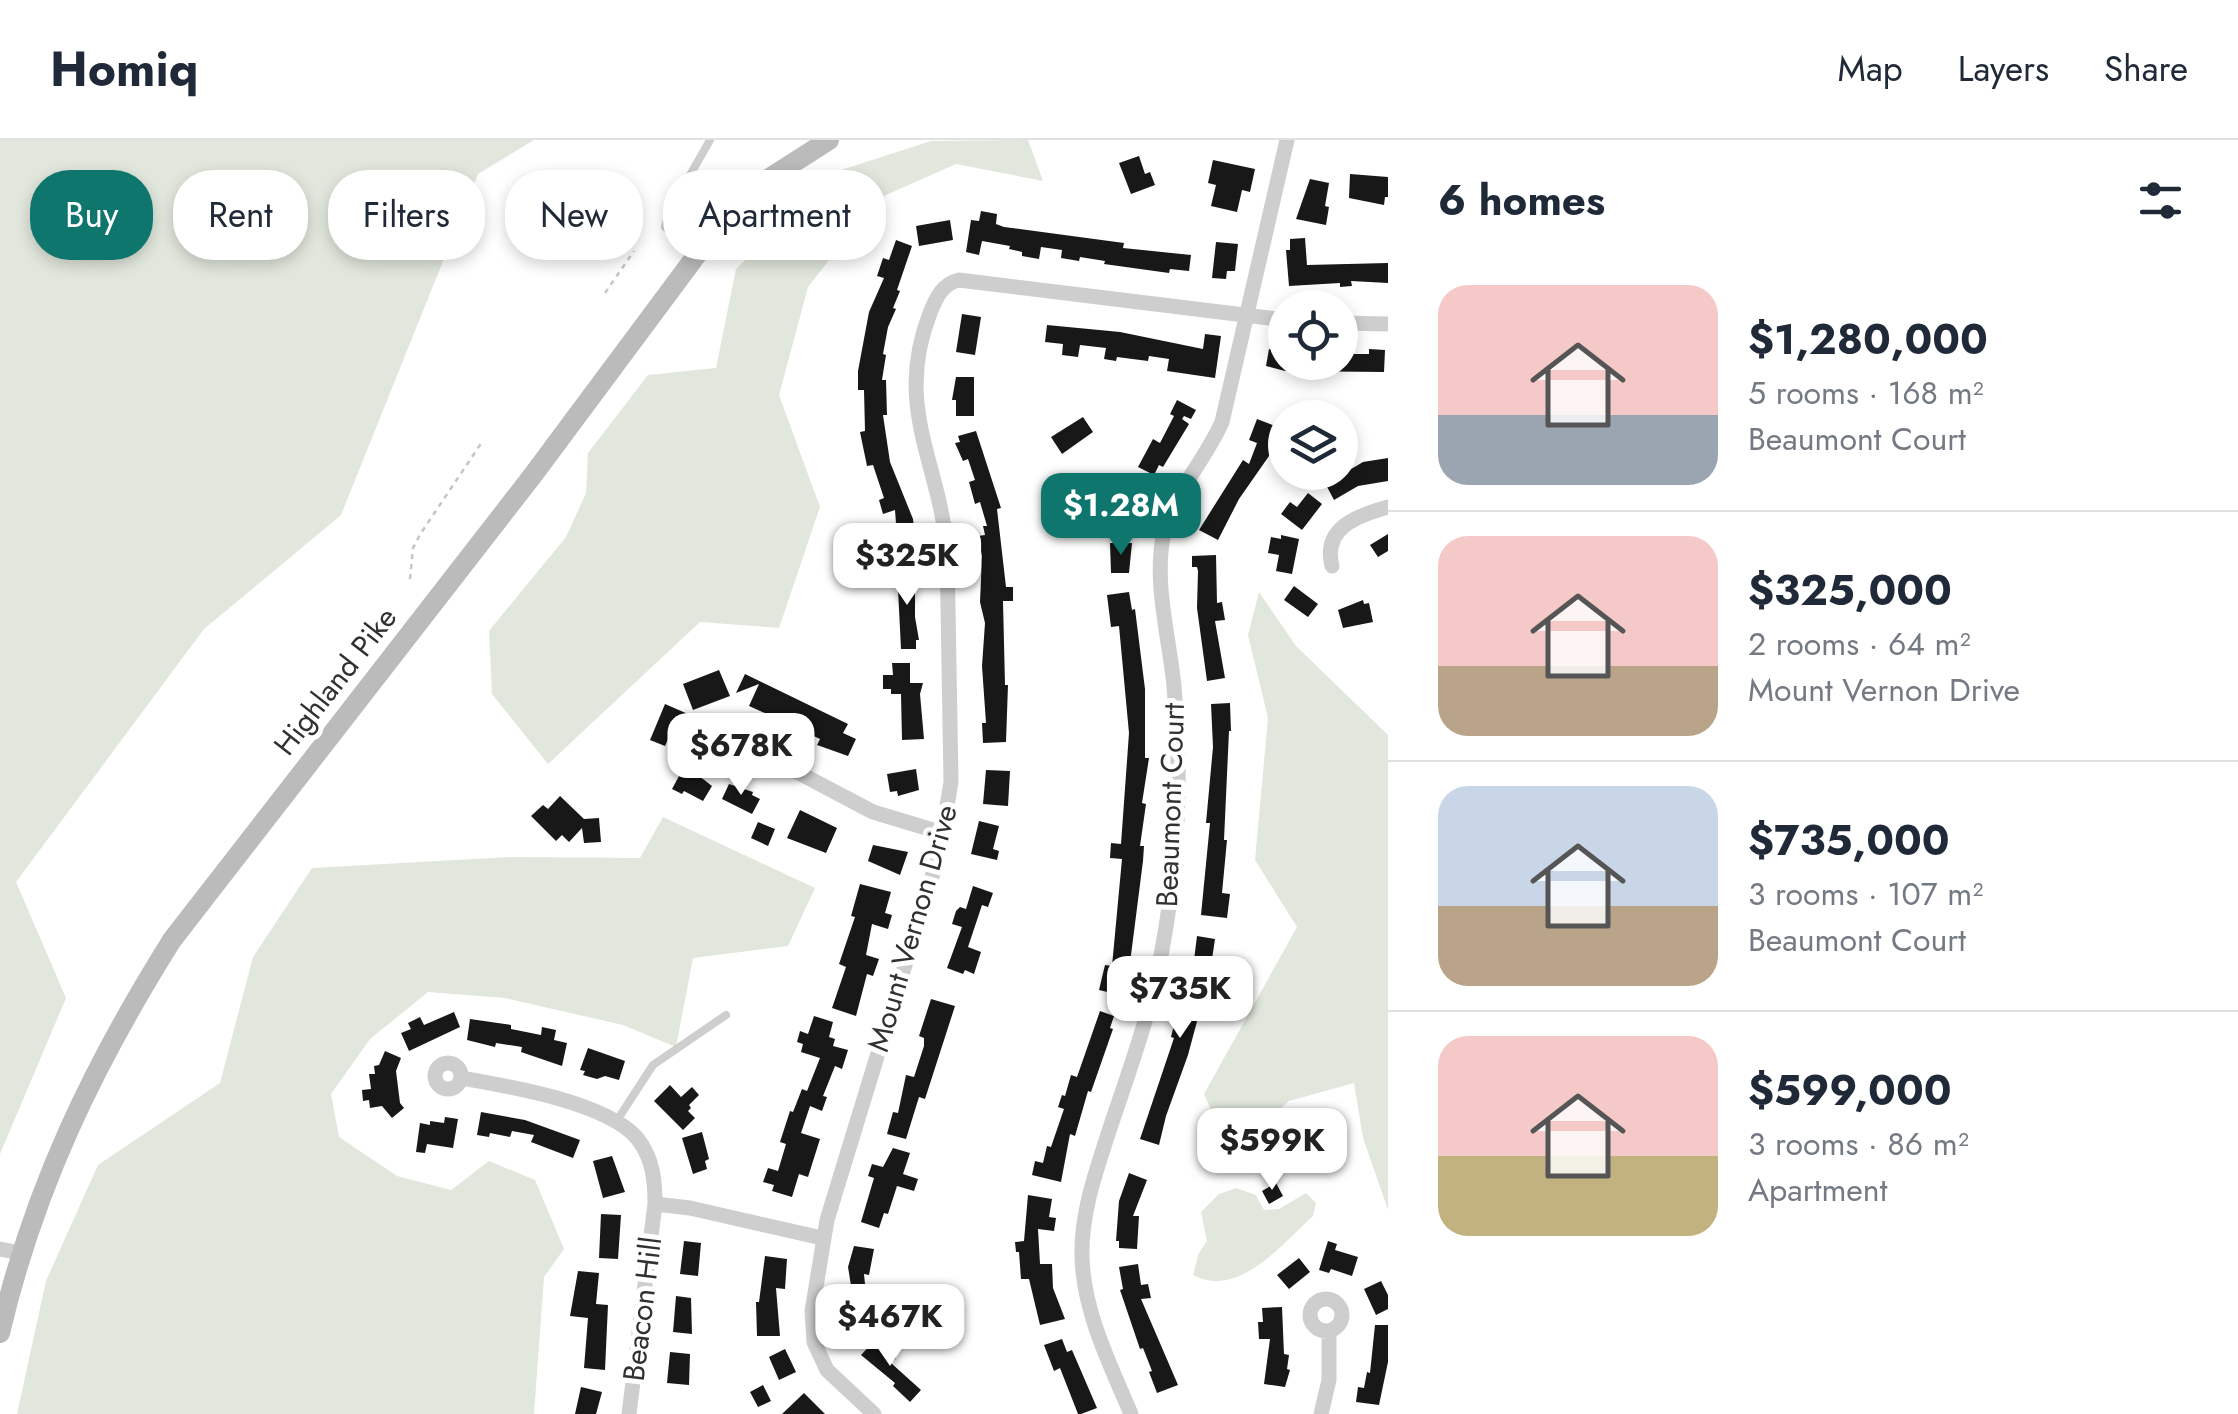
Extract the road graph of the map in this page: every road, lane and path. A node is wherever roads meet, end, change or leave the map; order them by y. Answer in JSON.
{"nodes":[{"id":1,"x":710,"y":140,"type":"edge"},
{"id":2,"x":829,"y":140,"type":"edge"},
{"id":3,"x":1287,"y":140,"type":"edge"},
{"id":4,"x":693,"y":170,"type":"edge"},
{"id":5,"x":782,"y":170,"type":"edge"},
{"id":6,"x":628,"y":260,"type":"edge"},
{"id":7,"x":693,"y":260,"type":"edge"},
{"id":8,"x":605,"y":293,"type":"dead end"},
{"id":9,"x":1248,"y":316,"type":"junction"},
{"id":10,"x":1268,"y":318,"type":"edge"},
{"id":11,"x":1358,"y":323,"type":"edge"},
{"id":12,"x":1388,"y":324,"type":"edge"},
{"id":13,"x":482,"y":442,"type":"dead end"},
{"id":14,"x":1388,"y":507,"type":"edge"},
{"id":15,"x":1332,"y":566,"type":"dead end"},
{"id":16,"x":410,"y":579,"type":"dead end"},
{"id":17,"x":744,"y":744,"type":"dead end"},
{"id":18,"x":943,"y":834,"type":"junction"},
{"id":19,"x":726,"y":1015,"type":"dead end"},
{"id":20,"x":461,"y":1078,"type":"dead end"},
{"id":21,"x":616,"y":1122,"type":"junction"},
{"id":22,"x":654,"y":1204,"type":"junction"},
{"id":23,"x":822,"y":1238,"type":"junction"},
{"id":24,"x":10,"y":1251,"type":"edge"},
{"id":25,"x":1328,"y":1331,"type":"dead end"},
{"id":26,"x":0,"y":1333,"type":"edge"},
{"id":27,"x":629,"y":1414,"type":"edge"},
{"id":28,"x":874,"y":1414,"type":"edge"},
{"id":29,"x":1130,"y":1414,"type":"edge"},
{"id":30,"x":1321,"y":1414,"type":"edge"}],
"edges":[{"from":1,"to":4,"type":"lane"},
{"from":2,"to":5,"type":"main road","name":"Highland Pike"},
{"from":3,"to":9,"type":"street","name":"Beaumont Court"},
{"from":6,"to":8,"type":"path"},
{"from":7,"to":24,"type":"main road","name":"Highland Pike"},
{"from":9,"to":10,"type":"street","name":"Mount Vernon Drive"},
{"from":9,"to":18,"type":"street","name":"Mount Vernon Drive"},
{"from":9,"to":29,"type":"street","name":"Beaumont Court"},
{"from":11,"to":12,"type":"street"},
{"from":13,"to":16,"type":"path"},
{"from":14,"to":15,"type":"street"},
{"from":17,"to":18,"type":"street"},
{"from":18,"to":23,"type":"street","name":"Mount Vernon Drive"},
{"from":19,"to":21,"type":"lane"},
{"from":20,"to":21,"type":"street","name":"Beacon Hill"},
{"from":21,"to":22,"type":"street","name":"Beacon Hill"},
{"from":22,"to":23,"type":"street","name":"Beacon Hill"},
{"from":22,"to":27,"type":"street","name":"Beacon Hill"},
{"from":23,"to":28,"type":"street","name":"Mount Vernon Drive"},
{"from":24,"to":26,"type":"main road","name":"Highland Pike"},
{"from":25,"to":30,"type":"street"}]}
